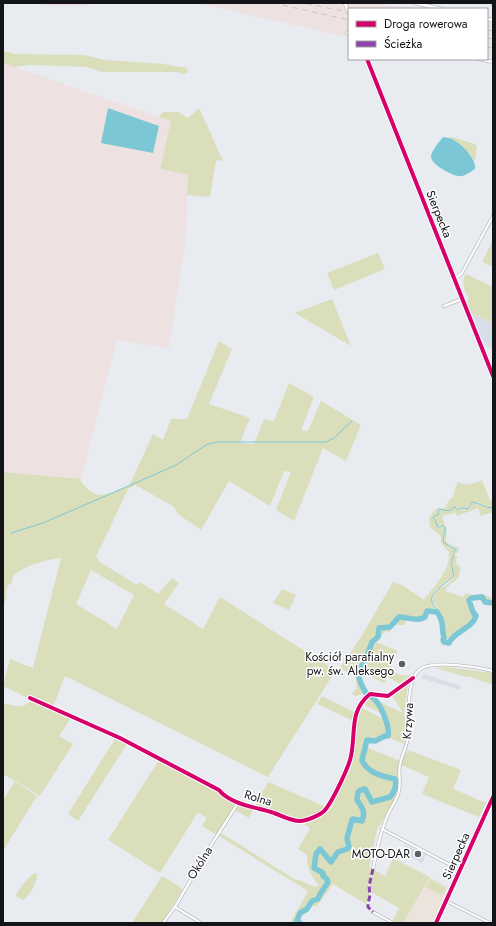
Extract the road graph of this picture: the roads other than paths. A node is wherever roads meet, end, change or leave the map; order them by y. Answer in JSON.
{"nodes":[{"id":1,"x":415,"y":3,"type":"edge"},
{"id":2,"x":438,"y":8,"type":"edge"},
{"id":3,"x":367,"y":60,"type":"edge"},
{"id":4,"x":483,"y":60,"type":"edge"},
{"id":5,"x":493,"y":62,"type":"edge"},
{"id":6,"x":493,"y":216,"type":"edge"},
{"id":7,"x":455,"y":279,"type":"junction"},
{"id":8,"x":462,"y":299,"type":"junction"},
{"id":9,"x":444,"y":306,"type":"dead end"},
{"id":10,"x":493,"y":376,"type":"edge"},
{"id":11,"x":493,"y":671,"type":"edge"},
{"id":12,"x":413,"y":678,"type":"junction"},
{"id":13,"x":30,"y":698,"type":"dead end"},
{"id":14,"x":493,"y":797,"type":"edge"},
{"id":15,"x":238,"y":803,"type":"junction"},
{"id":16,"x":382,"y":829,"type":"junction"},
{"id":17,"x":373,"y":869,"type":"dead end"},
{"id":18,"x":460,"y":870,"type":"junction"},
{"id":19,"x":446,"y":901,"type":"junction"},
{"id":20,"x":175,"y":906,"type":"junction"},
{"id":21,"x":373,"y":912,"type":"dead end"},
{"id":22,"x":163,"y":923,"type":"edge"},
{"id":23,"x":201,"y":923,"type":"edge"},
{"id":24,"x":393,"y":923,"type":"edge"},
{"id":25,"x":436,"y":923,"type":"edge"},
{"id":26,"x":490,"y":923,"type":"edge"}],
"edges":[{"from":1,"to":2,"type":"street"},
{"from":3,"to":7,"type":"street","name":"Sierpecka"},
{"from":4,"to":5,"type":"street"},
{"from":6,"to":7,"type":"street"},
{"from":7,"to":8,"type":"street","name":"Sierpecka"},
{"from":8,"to":9,"type":"street"},
{"from":8,"to":10,"type":"street","name":"Sierpecka"},
{"from":11,"to":12,"type":"street"},
{"from":12,"to":15,"type":"street","name":"Rolna"},
{"from":12,"to":16,"type":"street","name":"Krzywa"},
{"from":13,"to":15,"type":"street","name":"Rolna"},
{"from":14,"to":18,"type":"street","name":"Sierpecka"},
{"from":15,"to":20,"type":"street","name":"Okólna"},
{"from":16,"to":17,"type":"street","name":"Krzywa"},
{"from":16,"to":18,"type":"street"},
{"from":18,"to":19,"type":"street","name":"Sierpecka"},
{"from":19,"to":25,"type":"street","name":"Sierpecka"},
{"from":19,"to":26,"type":"street"},
{"from":20,"to":22,"type":"street","name":"Okólna"},
{"from":20,"to":23,"type":"street"},
{"from":21,"to":24,"type":"street"}]}
